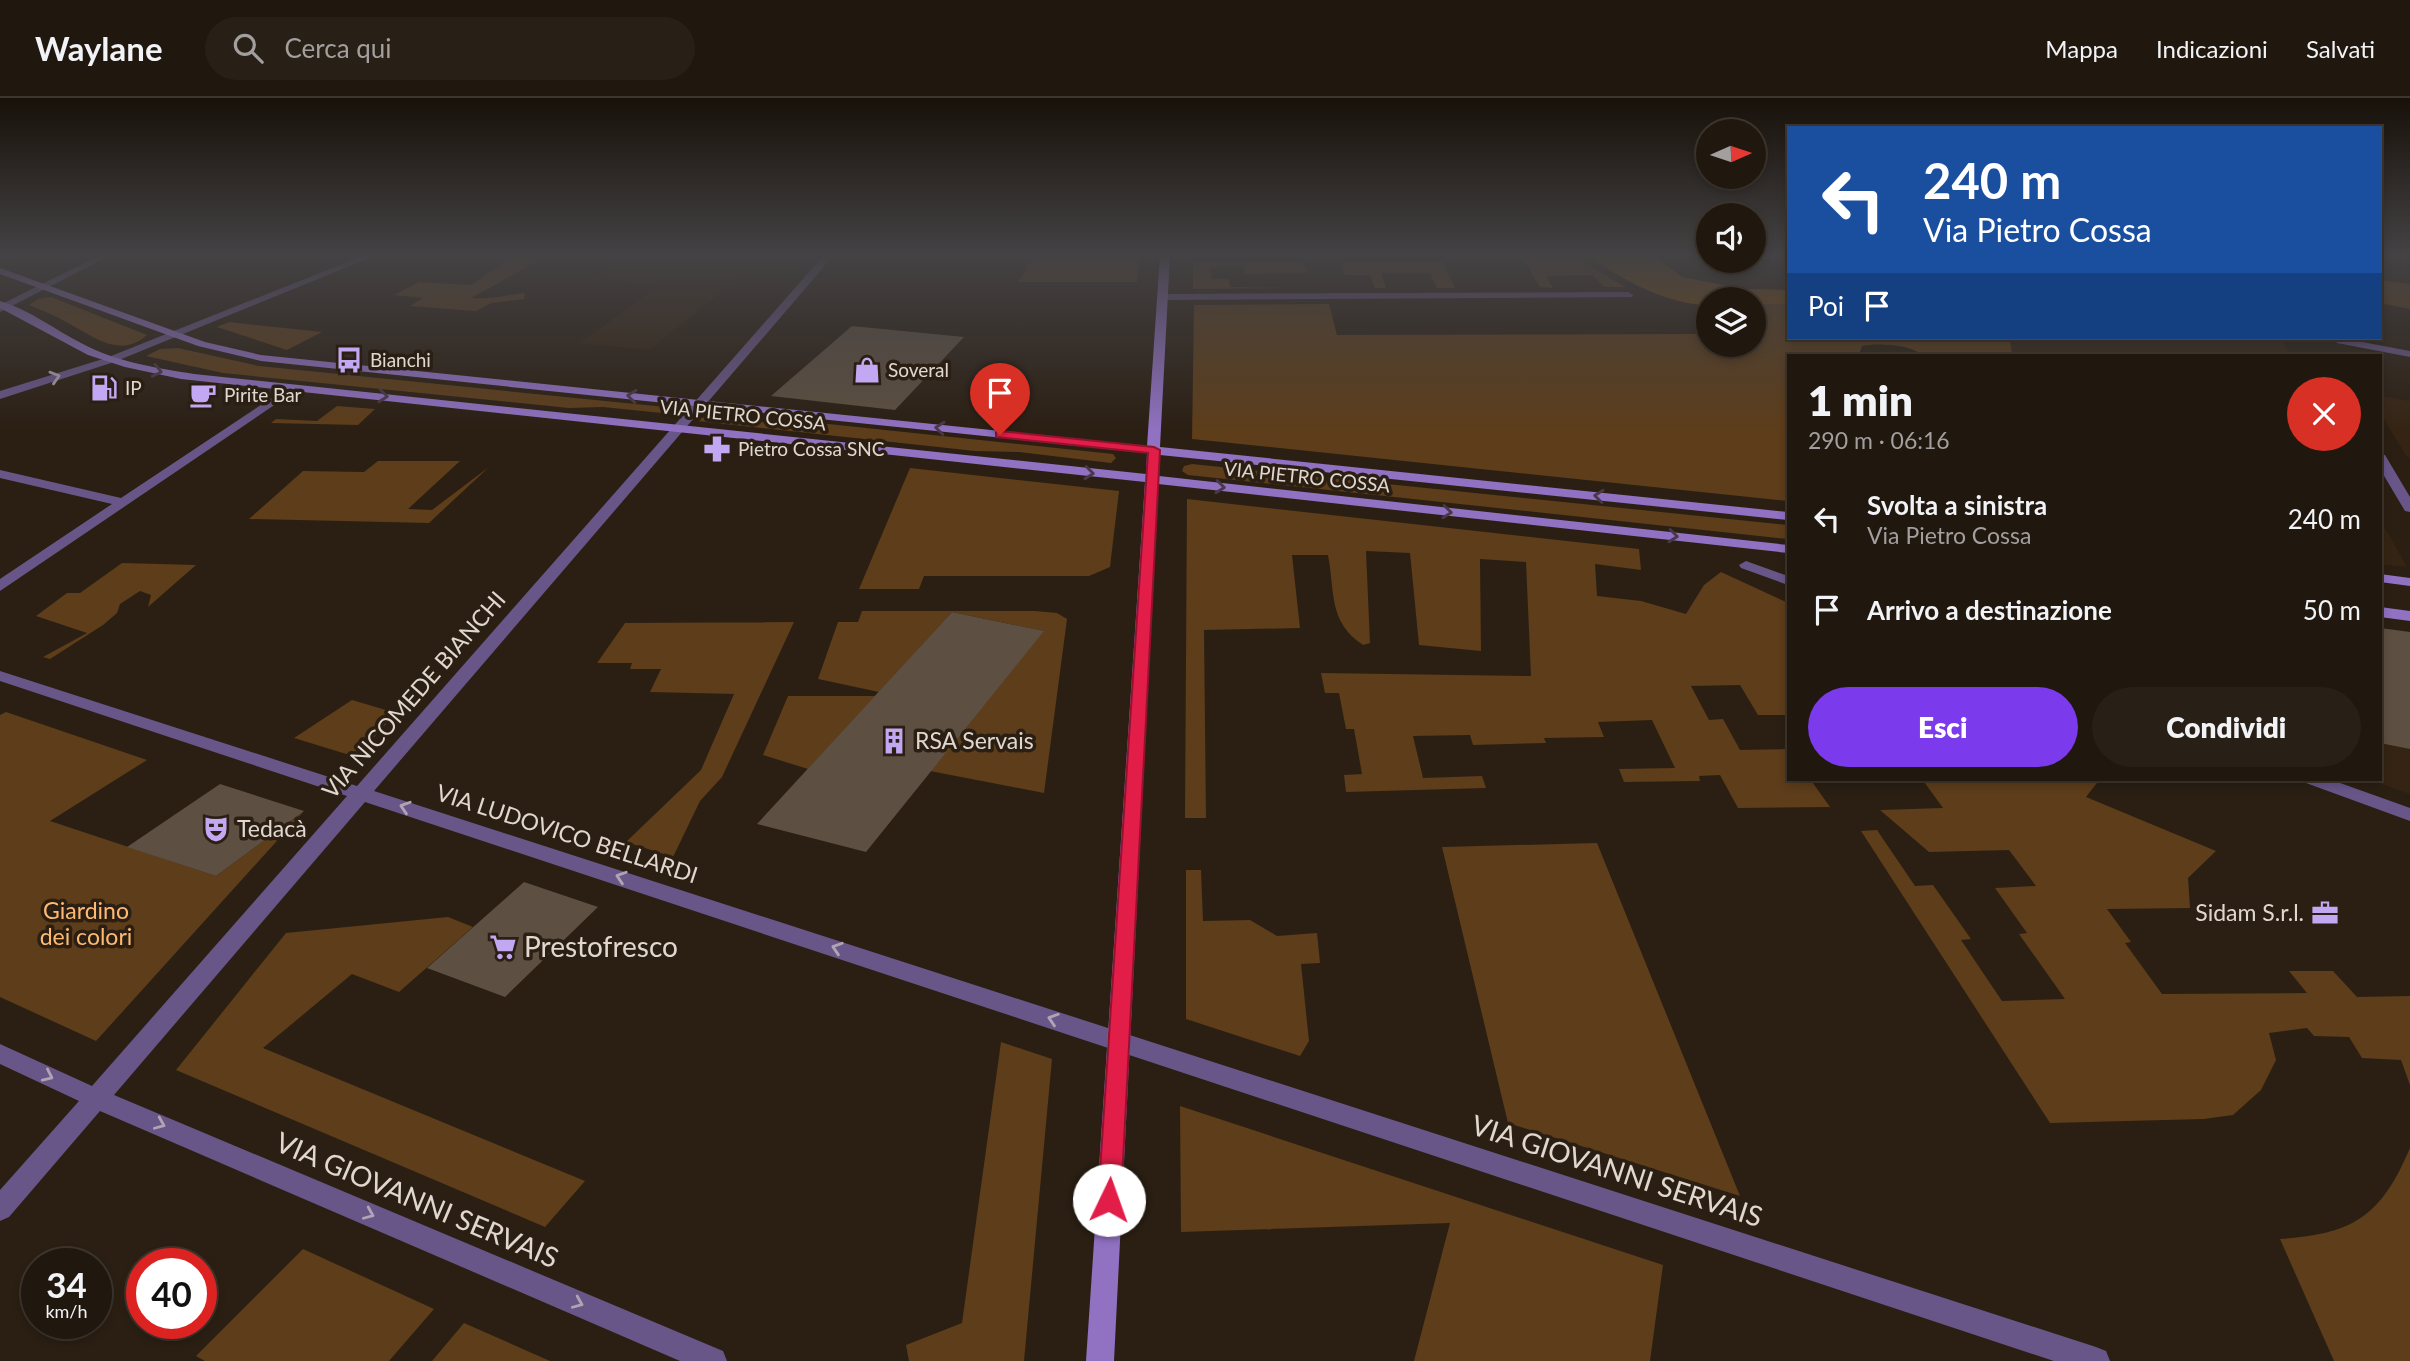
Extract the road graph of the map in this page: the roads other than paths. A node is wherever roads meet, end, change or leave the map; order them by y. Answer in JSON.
{"nodes":[{"id":1,"x":22,"y":314,"type":"edge"},
{"id":2,"x":120,"y":314,"type":"edge"},
{"id":3,"x":224,"y":314,"type":"edge"},
{"id":4,"x":778,"y":314,"type":"edge"},
{"id":5,"x":1162,"y":314,"type":"edge"},
{"id":6,"x":174,"y":334,"type":"junction"},
{"id":7,"x":2339,"y":343,"type":"edge"},
{"id":8,"x":2410,"y":354,"type":"edge"},
{"id":9,"x":110,"y":359,"type":"junction"},
{"id":10,"x":295,"y":387,"type":"junction"},
{"id":11,"x":0,"y":395,"type":"edge"},
{"id":12,"x":700,"y":403,"type":"junction"},
{"id":13,"x":679,"y":427,"type":"junction"},
{"id":14,"x":1154,"y":450,"type":"junction"},
{"id":15,"x":2382,"y":461,"type":"edge"},
{"id":16,"x":0,"y":474,"type":"edge"},
{"id":17,"x":1153,"y":480,"type":"junction"},
{"id":18,"x":123,"y":503,"type":"junction"},
{"id":19,"x":2410,"y":508,"type":"edge"},
{"id":20,"x":1787,"y":516,"type":"edge"},
{"id":21,"x":1787,"y":549,"type":"edge"},
{"id":22,"x":1746,"y":565,"type":"dead end"},
{"id":23,"x":2382,"y":578,"type":"edge"},
{"id":24,"x":1787,"y":581,"type":"edge"},
{"id":25,"x":2410,"y":582,"type":"edge"},
{"id":26,"x":0,"y":586,"type":"edge"},
{"id":27,"x":2382,"y":612,"type":"edge"},
{"id":28,"x":2410,"y":616,"type":"edge"},
{"id":29,"x":0,"y":676,"type":"edge"},
{"id":30,"x":2318,"y":781,"type":"edge"},
{"id":31,"x":360,"y":792,"type":"junction"},
{"id":32,"x":2410,"y":814,"type":"edge"},
{"id":33,"x":1118,"y":1040,"type":"junction"},
{"id":34,"x":0,"y":1053,"type":"edge"},
{"id":35,"x":97,"y":1099,"type":"junction"},
{"id":36,"x":0,"y":1209,"type":"edge"},
{"id":37,"x":713,"y":1361,"type":"edge"},
{"id":38,"x":1100,"y":1361,"type":"edge"},
{"id":39,"x":2096,"y":1361,"type":"edge"}],
"edges":[{"from":1,"to":9,"type":"main road","name":"VIA PIETRO COSSA"},
{"from":2,"to":6,"type":"main road","name":"VIA PIETRO COSSA"},
{"from":3,"to":6,"type":"street"},
{"from":4,"to":12,"type":"street","name":"VIA PIETRO COSSA"},
{"from":5,"to":14,"type":"main road"},
{"from":6,"to":9,"type":"street"},
{"from":12,"to":6,"type":"main road","name":"VIA PIETRO COSSA","one_way":true},
{"from":7,"to":8,"type":"street"},
{"from":9,"to":10,"type":"main road","name":"VIA PIETRO COSSA","one_way":true},
{"from":11,"to":9,"type":"street","one_way":true},
{"from":10,"to":13,"type":"main road","name":"VIA PIETRO COSSA","one_way":true},
{"from":10,"to":18,"type":"street"},
{"from":12,"to":13,"type":"street","name":"VIA NICOMEDE BIANCHI"},
{"from":14,"to":12,"type":"main road","name":"VIA PIETRO COSSA","one_way":true},
{"from":13,"to":17,"type":"main road","name":"VIA PIETRO COSSA","one_way":true},
{"from":13,"to":31,"type":"street","name":"VIA NICOMEDE BIANCHI"},
{"from":14,"to":17,"type":"main road"},
{"from":20,"to":14,"type":"main road","name":"VIA PIETRO COSSA","one_way":true},
{"from":15,"to":19,"type":"street"},
{"from":16,"to":18,"type":"street"},
{"from":17,"to":21,"type":"main road","name":"VIA PIETRO COSSA","one_way":true},
{"from":17,"to":33,"type":"main road"},
{"from":18,"to":26,"type":"street"},
{"from":22,"to":24,"type":"street"},
{"from":23,"to":25,"type":"main road"},
{"from":27,"to":28,"type":"main road"},
{"from":29,"to":31,"type":"street","name":"VIA LUDOVICO BELLARDI"},
{"from":30,"to":32,"type":"street"},
{"from":33,"to":31,"type":"street","name":"VIA LUDOVICO BELLARDI","one_way":true},
{"from":31,"to":35,"type":"street","name":"VIA NICOMEDE BIANCHI"},
{"from":33,"to":38,"type":"main road"},
{"from":33,"to":39,"type":"street","name":"VIA GIOVANNI SERVAIS"},
{"from":34,"to":35,"type":"street","name":"VIA GIOVANNI SERVAIS","one_way":true},
{"from":35,"to":36,"type":"street","name":"VIA NICOMEDE BIANCHI"},
{"from":35,"to":37,"type":"street","name":"VIA GIOVANNI SERVAIS","one_way":true}]}
